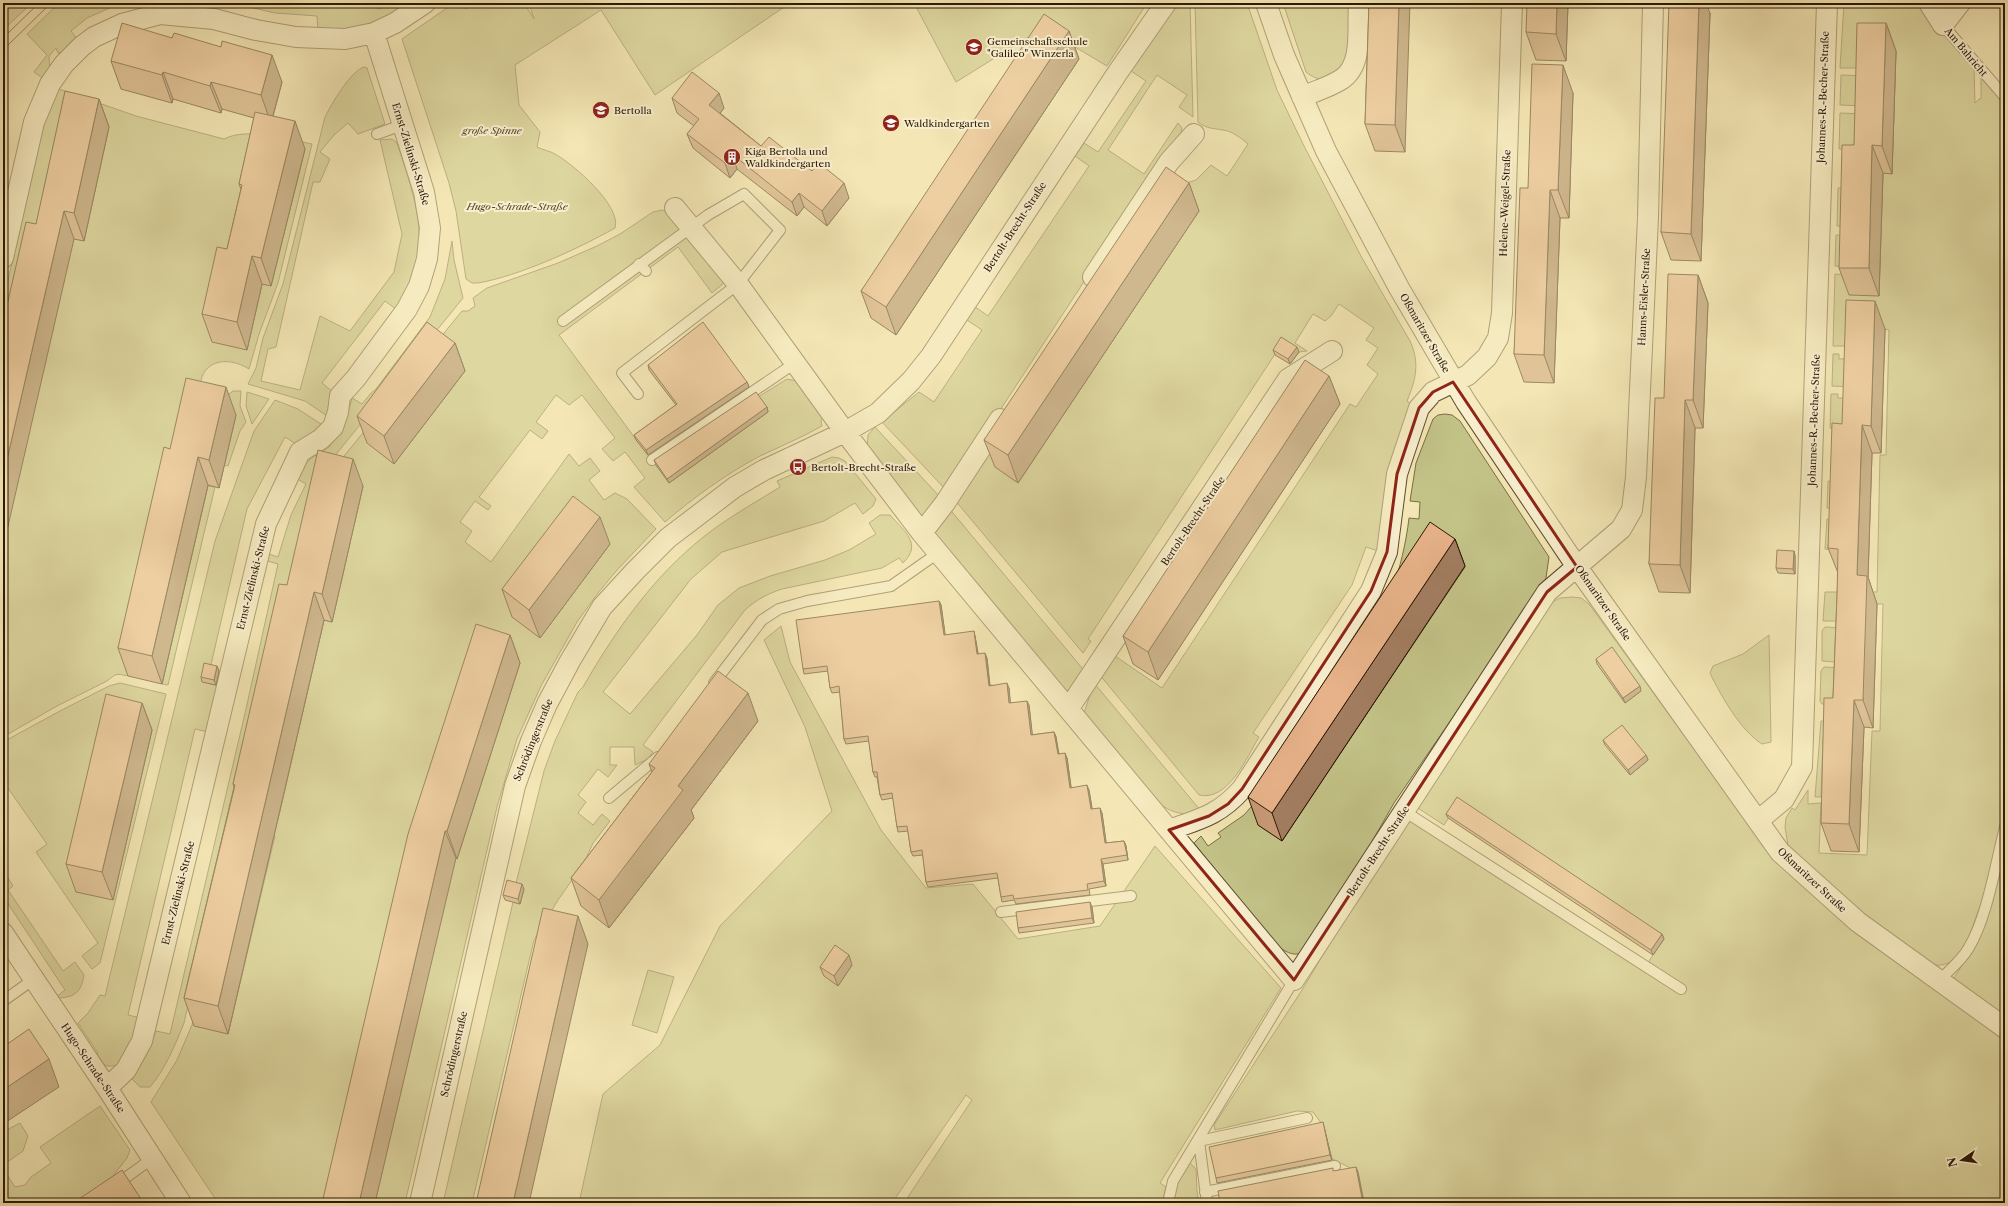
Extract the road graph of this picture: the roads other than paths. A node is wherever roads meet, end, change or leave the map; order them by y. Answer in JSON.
{"nodes":[{"id":1,"x":424,"y":3,"type":"edge"},
{"id":2,"x":1166,"y":3,"type":"edge"},
{"id":3,"x":1266,"y":3,"type":"edge"},
{"id":4,"x":1359,"y":3,"type":"edge"},
{"id":5,"x":1512,"y":3,"type":"edge"},
{"id":6,"x":1653,"y":3,"type":"edge"},
{"id":7,"x":1827,"y":3,"type":"edge"},
{"id":8,"x":1929,"y":3,"type":"edge"},
{"id":9,"x":1960,"y":3,"type":"edge"},
{"id":10,"x":1943,"y":24,"type":"junction"},
{"id":11,"x":374,"y":32,"type":"junction"},
{"id":12,"x":1302,"y":97,"type":"junction"},
{"id":13,"x":2005,"y":97,"type":"edge"},
{"id":14,"x":402,"y":125,"type":"junction"},
{"id":15,"x":377,"y":134,"type":"dead end"},
{"id":16,"x":1194,"y":134,"type":"dead end"},
{"id":17,"x":675,"y":208,"type":"dead end"},
{"id":18,"x":691,"y":228,"type":"junction"},
{"id":19,"x":3,"y":258,"type":"edge"},
{"id":20,"x":738,"y":284,"type":"junction"},
{"id":21,"x":1083,"y":292,"type":"edge"},
{"id":22,"x":563,"y":321,"type":"dead end"},
{"id":23,"x":1332,"y":351,"type":"dead end"},
{"id":24,"x":795,"y":363,"type":"junction"},
{"id":25,"x":1453,"y":382,"type":"junction"},
{"id":26,"x":638,"y":394,"type":"dead end"},
{"id":27,"x":1011,"y":400,"type":"edge"},
{"id":28,"x":845,"y":432,"type":"junction"},
{"id":29,"x":652,"y":460,"type":"dead end"},
{"id":30,"x":921,"y":532,"type":"junction"},
{"id":31,"x":938,"y":553,"type":"junction"},
{"id":32,"x":1577,"y":567,"type":"junction"},
{"id":33,"x":707,"y":692,"type":"edge"},
{"id":34,"x":1069,"y":708,"type":"junction"},
{"id":35,"x":665,"y":748,"type":"edge"},
{"id":36,"x":609,"y":798,"type":"dead end"},
{"id":37,"x":1404,"y":811,"type":"junction"},
{"id":38,"x":1758,"y":821,"type":"junction"},
{"id":39,"x":2005,"y":827,"type":"edge"},
{"id":40,"x":1169,"y":830,"type":"junction"},
{"id":41,"x":1131,"y":896,"type":"dead end"},
{"id":42,"x":1001,"y":912,"type":"dead end"},
{"id":43,"x":3,"y":933,"type":"edge"},
{"id":44,"x":34,"y":979,"type":"junction"},
{"id":45,"x":1294,"y":980,"type":"junction"},
{"id":46,"x":1939,"y":981,"type":"junction"},
{"id":47,"x":1681,"y":989,"type":"dead end"},
{"id":48,"x":3,"y":1001,"type":"edge"},
{"id":49,"x":2005,"y":1028,"type":"edge"},
{"id":50,"x":107,"y":1088,"type":"junction"},
{"id":51,"x":1307,"y":1118,"type":"dead end"},
{"id":52,"x":1199,"y":1141,"type":"junction"},
{"id":53,"x":146,"y":1163,"type":"dead end"},
{"id":54,"x":1335,"y":1166,"type":"dead end"},
{"id":55,"x":109,"y":1190,"type":"edge"},
{"id":56,"x":1205,"y":1192,"type":"junction"},
{"id":57,"x":181,"y":1203,"type":"edge"},
{"id":58,"x":420,"y":1203,"type":"edge"},
{"id":59,"x":1168,"y":1203,"type":"edge"},
{"id":60,"x":1207,"y":1203,"type":"edge"}],
"edges":[{"from":1,"to":11,"type":"street"},
{"from":2,"to":28,"type":"street","name":"Bertolt-Brecht-Straße"},
{"from":3,"to":12,"type":"street","name":"Oßmaritzer Straße"},
{"from":4,"to":12,"type":"street"},
{"from":5,"to":25,"type":"street","name":"Helene-Weigel-Straße"},
{"from":6,"to":32,"type":"street","name":"Hanns-Eisler-Straße"},
{"from":7,"to":38,"type":"street","name":"Johannes-R.-Becher-Straße"},
{"from":8,"to":10,"type":"street","name":"Am Bahricht"},
{"from":9,"to":10,"type":"street","name":"Am Bahricht"},
{"from":10,"to":13,"type":"lane","name":"Am Bahricht"},
{"from":11,"to":14,"type":"street","name":"Ernst-Zielinski-Straße"},
{"from":11,"to":19,"type":"street"},
{"from":12,"to":25,"type":"street","name":"Oßmaritzer Straße"},
{"from":14,"to":15,"type":"lane"},
{"from":14,"to":50,"type":"street","name":"Ernst-Zielinski-Straße"},
{"from":16,"to":21,"type":"street"},
{"from":17,"to":18,"type":"street"},
{"from":18,"to":20,"type":"street"},
{"from":18,"to":20,"type":"lane"},
{"from":18,"to":22,"type":"lane"},
{"from":20,"to":24,"type":"street"},
{"from":20,"to":26,"type":"lane"},
{"from":23,"to":34,"type":"street","name":"Bertolt-Brecht-Straße"},
{"from":24,"to":28,"type":"street"},
{"from":24,"to":29,"type":"lane"},
{"from":25,"to":32,"type":"street","name":"Oßmaritzer Straße"},
{"from":25,"to":40,"type":"street"},
{"from":27,"to":30,"type":"street"},
{"from":28,"to":30,"type":"street"},
{"from":28,"to":58,"type":"street","name":"Schrödingerstraße"},
{"from":30,"to":31,"type":"street"},
{"from":31,"to":33,"type":"lane"},
{"from":31,"to":34,"type":"street"},
{"from":32,"to":37,"type":"street","name":"Bertolt-Brecht-Straße"},
{"from":32,"to":38,"type":"street","name":"Oßmaritzer Straße"},
{"from":34,"to":40,"type":"street"},
{"from":35,"to":36,"type":"lane"},
{"from":37,"to":45,"type":"street","name":"Bertolt-Brecht-Straße"},
{"from":37,"to":47,"type":"lane"},
{"from":38,"to":46,"type":"street","name":"Oßmaritzer Straße"},
{"from":39,"to":46,"type":"lane"},
{"from":40,"to":45,"type":"street"},
{"from":41,"to":42,"type":"lane"},
{"from":43,"to":44,"type":"street","name":"Hugo-Schrade-Straße"},
{"from":44,"to":48,"type":"lane"},
{"from":44,"to":50,"type":"street","name":"Hugo-Schrade-Straße"},
{"from":45,"to":52,"type":"lane"},
{"from":46,"to":49,"type":"street","name":"Oßmaritzer Straße"},
{"from":50,"to":57,"type":"street","name":"Hugo-Schrade-Straße"},
{"from":51,"to":52,"type":"lane"},
{"from":52,"to":56,"type":"lane"},
{"from":52,"to":59,"type":"lane"},
{"from":53,"to":55,"type":"lane"},
{"from":54,"to":56,"type":"lane"},
{"from":56,"to":60,"type":"lane"}]}
